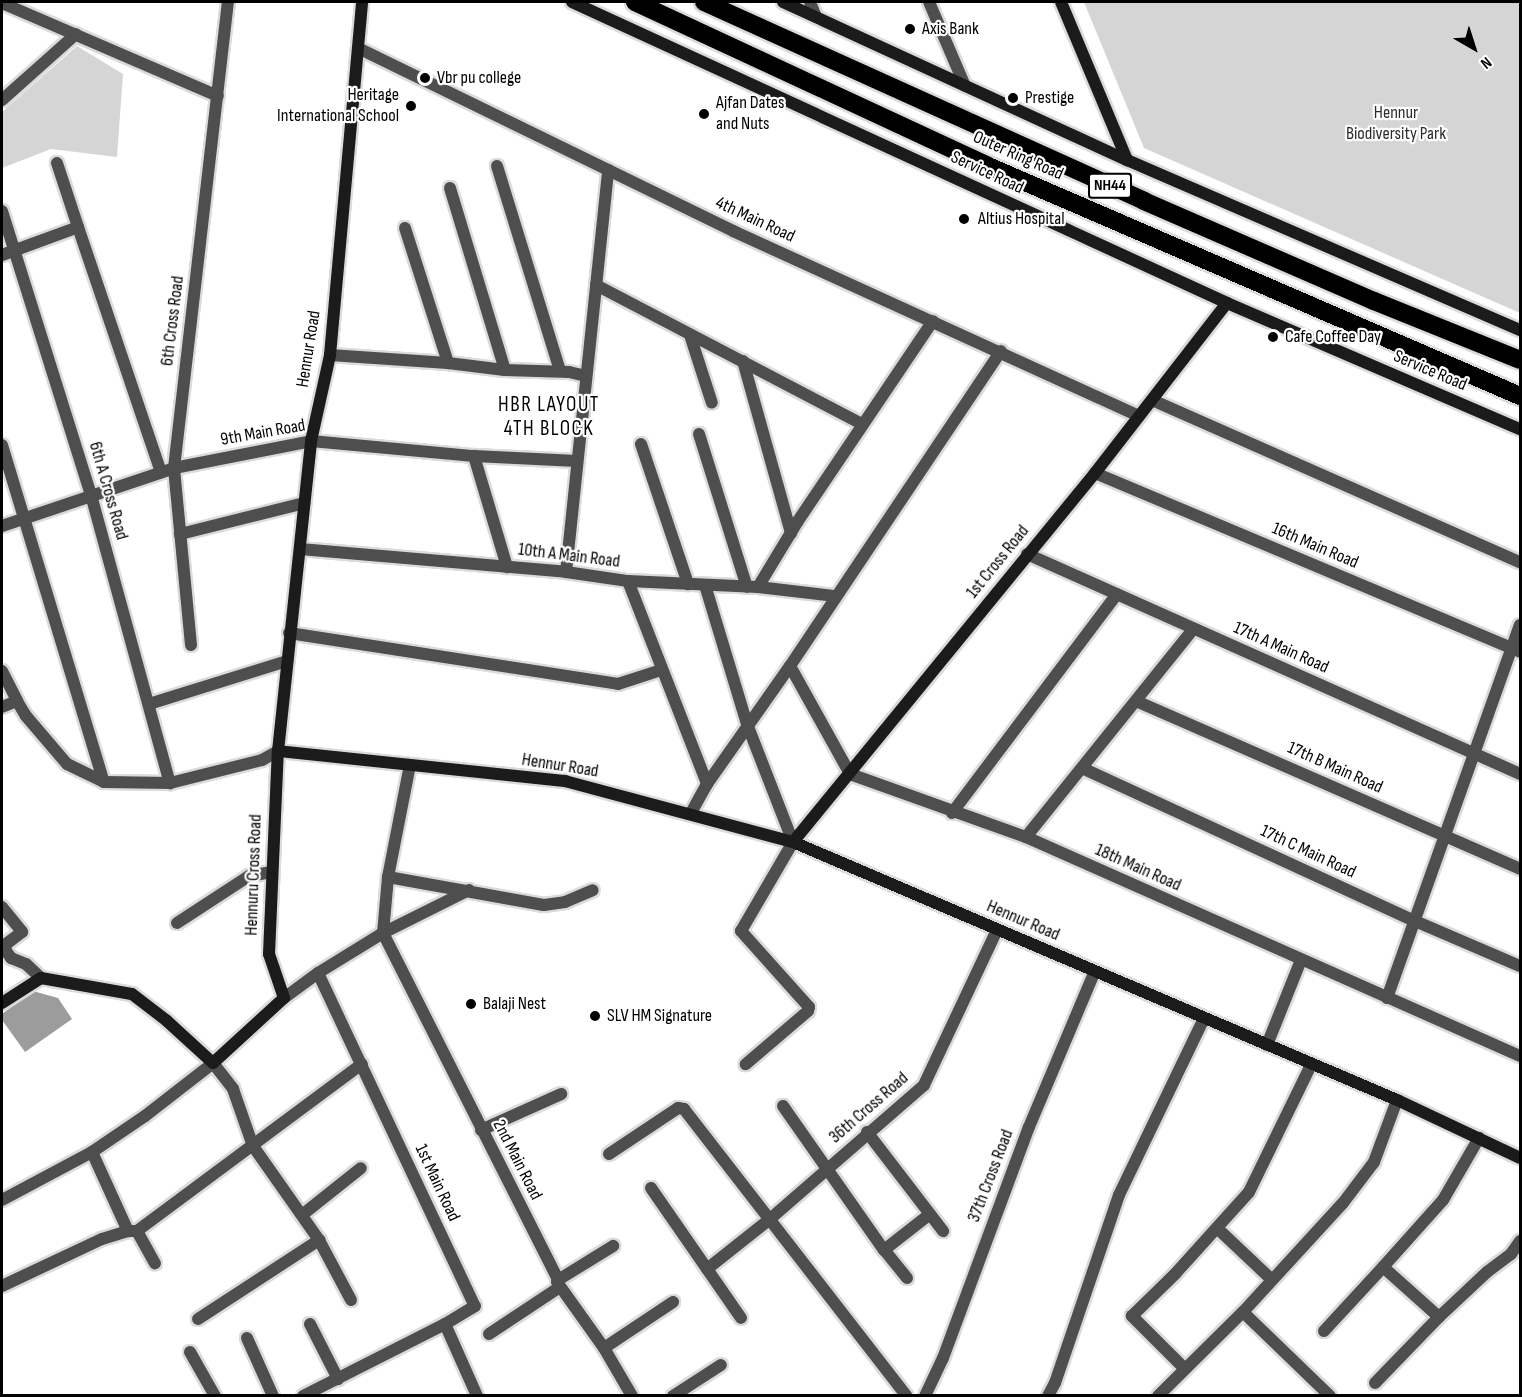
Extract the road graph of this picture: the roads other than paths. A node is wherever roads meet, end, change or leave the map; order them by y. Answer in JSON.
{"nodes":[{"id":1,"x":228,"y":2,"type":"edge"},
{"id":2,"x":362,"y":2,"type":"edge"},
{"id":3,"x":572,"y":2,"type":"edge"},
{"id":4,"x":635,"y":2,"type":"edge"},
{"id":5,"x":704,"y":2,"type":"edge"},
{"id":6,"x":783,"y":2,"type":"edge"},
{"id":7,"x":810,"y":2,"type":"edge"},
{"id":8,"x":930,"y":2,"type":"edge"},
{"id":9,"x":1061,"y":2,"type":"edge"},
{"id":10,"x":2,"y":3,"type":"edge"},
{"id":11,"x":816,"y":17,"type":"junction"},
{"id":12,"x":76,"y":34,"type":"junction"},
{"id":13,"x":358,"y":48,"type":"junction"},
{"id":14,"x":965,"y":86,"type":"junction"},
{"id":15,"x":218,"y":96,"type":"junction"},
{"id":16,"x":2,"y":100,"type":"edge"},
{"id":17,"x":1127,"y":160,"type":"junction"},
{"id":18,"x":57,"y":164,"type":"dead end"},
{"id":19,"x":496,"y":166,"type":"dead end"},
{"id":20,"x":608,"y":170,"type":"junction"},
{"id":21,"x":450,"y":188,"type":"dead end"},
{"id":22,"x":2,"y":211,"type":"edge"},
{"id":23,"x":78,"y":227,"type":"junction"},
{"id":24,"x":405,"y":228,"type":"dead end"},
{"id":25,"x":14,"y":249,"type":"junction"},
{"id":26,"x":2,"y":255,"type":"edge"},
{"id":27,"x":596,"y":285,"type":"junction"},
{"id":28,"x":1227,"y":303,"type":"junction"},
{"id":29,"x":933,"y":321,"type":"junction"},
{"id":30,"x":1521,"y":330,"type":"edge"},
{"id":31,"x":690,"y":335,"type":"junction"},
{"id":32,"x":1001,"y":351,"type":"junction"},
{"id":33,"x":330,"y":355,"type":"junction"},
{"id":34,"x":1521,"y":360,"type":"edge"},
{"id":35,"x":743,"y":361,"type":"junction"},
{"id":36,"x":448,"y":363,"type":"junction"},
{"id":37,"x":505,"y":370,"type":"junction"},
{"id":38,"x":560,"y":371,"type":"junction"},
{"id":39,"x":586,"y":376,"type":"junction"},
{"id":40,"x":1521,"y":396,"type":"edge"},
{"id":41,"x":1152,"y":400,"type":"junction"},
{"id":42,"x":712,"y":403,"type":"dead end"},
{"id":43,"x":1139,"y":416,"type":"junction"},
{"id":44,"x":862,"y":424,"type":"junction"},
{"id":45,"x":1521,"y":429,"type":"edge"},
{"id":46,"x":699,"y":434,"type":"dead end"},
{"id":47,"x":311,"y":441,"type":"junction"},
{"id":48,"x":641,"y":444,"type":"dead end"},
{"id":49,"x":2,"y":446,"type":"edge"},
{"id":50,"x":474,"y":456,"type":"junction"},
{"id":51,"x":577,"y":461,"type":"junction"},
{"id":52,"x":174,"y":468,"type":"junction"},
{"id":53,"x":161,"y":472,"type":"junction"},
{"id":54,"x":1095,"y":473,"type":"junction"},
{"id":55,"x":91,"y":495,"type":"junction"},
{"id":56,"x":304,"y":503,"type":"junction"},
{"id":57,"x":26,"y":518,"type":"junction"},
{"id":58,"x":2,"y":526,"type":"edge"},
{"id":59,"x":791,"y":533,"type":"junction"},
{"id":60,"x":180,"y":534,"type":"junction"},
{"id":61,"x":300,"y":549,"type":"junction"},
{"id":62,"x":1027,"y":554,"type":"junction"},
{"id":63,"x":1521,"y":562,"type":"edge"},
{"id":64,"x":507,"y":567,"type":"junction"},
{"id":65,"x":566,"y":572,"type":"junction"},
{"id":66,"x":628,"y":581,"type":"junction"},
{"id":67,"x":688,"y":584,"type":"junction"},
{"id":68,"x":705,"y":585,"type":"junction"},
{"id":69,"x":752,"y":587,"type":"junction"},
{"id":70,"x":1117,"y":594,"type":"junction"},
{"id":71,"x":835,"y":596,"type":"junction"},
{"id":72,"x":1521,"y":625,"type":"edge"},
{"id":73,"x":1193,"y":629,"type":"junction"},
{"id":74,"x":289,"y":633,"type":"junction"},
{"id":75,"x":191,"y":645,"type":"dead end"},
{"id":76,"x":1516,"y":650,"type":"edge"},
{"id":77,"x":287,"y":661,"type":"junction"},
{"id":78,"x":790,"y":666,"type":"junction"},
{"id":79,"x":661,"y":670,"type":"junction"},
{"id":80,"x":2,"y":671,"type":"edge"},
{"id":81,"x":17,"y":701,"type":"junction"},
{"id":82,"x":1136,"y":701,"type":"junction"},
{"id":83,"x":149,"y":704,"type":"junction"},
{"id":84,"x":2,"y":707,"type":"edge"},
{"id":85,"x":747,"y":723,"type":"junction"},
{"id":86,"x":278,"y":751,"type":"junction"},
{"id":87,"x":1475,"y":753,"type":"junction"},
{"id":88,"x":410,"y":765,"type":"junction"},
{"id":89,"x":1082,"y":768,"type":"junction"},
{"id":90,"x":850,"y":774,"type":"junction"},
{"id":91,"x":1521,"y":774,"type":"edge"},
{"id":92,"x":104,"y":782,"type":"junction"},
{"id":93,"x":170,"y":783,"type":"junction"},
{"id":94,"x":707,"y":784,"type":"junction"},
{"id":95,"x":691,"y":813,"type":"junction"},
{"id":96,"x":952,"y":813,"type":"junction"},
{"id":97,"x":1445,"y":836,"type":"junction"},
{"id":98,"x":1026,"y":837,"type":"junction"},
{"id":99,"x":793,"y":842,"type":"junction"},
{"id":100,"x":1521,"y":869,"type":"edge"},
{"id":101,"x":272,"y":872,"type":"junction"},
{"id":102,"x":388,"y":877,"type":"junction"},
{"id":103,"x":469,"y":890,"type":"junction"},
{"id":104,"x":593,"y":890,"type":"dead end"},
{"id":105,"x":2,"y":907,"type":"edge"},
{"id":106,"x":1415,"y":921,"type":"junction"},
{"id":107,"x":177,"y":924,"type":"dead end"},
{"id":108,"x":997,"y":930,"type":"junction"},
{"id":109,"x":383,"y":933,"type":"junction"},
{"id":110,"x":1301,"y":960,"type":"junction"},
{"id":111,"x":1521,"y":966,"type":"edge"},
{"id":112,"x":1095,"y":971,"type":"junction"},
{"id":113,"x":318,"y":973,"type":"junction"},
{"id":114,"x":41,"y":978,"type":"junction"},
{"id":115,"x":284,"y":998,"type":"junction"},
{"id":116,"x":1387,"y":998,"type":"junction"},
{"id":117,"x":2,"y":1003,"type":"edge"},
{"id":118,"x":1204,"y":1018,"type":"junction"},
{"id":119,"x":1267,"y":1045,"type":"junction"},
{"id":120,"x":1521,"y":1056,"type":"edge"},
{"id":121,"x":213,"y":1063,"type":"junction"},
{"id":122,"x":362,"y":1064,"type":"junction"},
{"id":123,"x":746,"y":1064,"type":"dead end"},
{"id":124,"x":1311,"y":1065,"type":"junction"},
{"id":125,"x":561,"y":1094,"type":"dead end"},
{"id":126,"x":1397,"y":1100,"type":"junction"},
{"id":127,"x":783,"y":1106,"type":"dead end"},
{"id":128,"x":481,"y":1130,"type":"junction"},
{"id":129,"x":867,"y":1132,"type":"junction"},
{"id":130,"x":1479,"y":1138,"type":"junction"},
{"id":131,"x":253,"y":1146,"type":"junction"},
{"id":132,"x":92,"y":1152,"type":"junction"},
{"id":133,"x":609,"y":1154,"type":"dead end"},
{"id":134,"x":1521,"y":1158,"type":"edge"},
{"id":135,"x":361,"y":1168,"type":"dead end"},
{"id":136,"x":826,"y":1170,"type":"junction"},
{"id":137,"x":651,"y":1188,"type":"dead end"},
{"id":138,"x":2,"y":1200,"type":"edge"},
{"id":139,"x":930,"y":1214,"type":"junction"},
{"id":140,"x":302,"y":1215,"type":"junction"},
{"id":141,"x":770,"y":1219,"type":"junction"},
{"id":142,"x":1217,"y":1228,"type":"junction"},
{"id":143,"x":132,"y":1231,"type":"junction"},
{"id":144,"x":943,"y":1231,"type":"dead end"},
{"id":145,"x":319,"y":1240,"type":"junction"},
{"id":146,"x":1521,"y":1241,"type":"edge"},
{"id":147,"x":613,"y":1246,"type":"dead end"},
{"id":148,"x":884,"y":1250,"type":"junction"},
{"id":149,"x":155,"y":1263,"type":"dead end"},
{"id":150,"x":1383,"y":1267,"type":"junction"},
{"id":151,"x":706,"y":1269,"type":"junction"},
{"id":152,"x":908,"y":1278,"type":"dead end"},
{"id":153,"x":1271,"y":1279,"type":"junction"},
{"id":154,"x":559,"y":1283,"type":"junction"},
{"id":155,"x":2,"y":1287,"type":"edge"},
{"id":156,"x":351,"y":1300,"type":"dead end"},
{"id":157,"x":673,"y":1302,"type":"dead end"},
{"id":158,"x":1243,"y":1312,"type":"junction"},
{"id":159,"x":1438,"y":1317,"type":"junction"},
{"id":160,"x":741,"y":1318,"type":"dead end"},
{"id":161,"x":198,"y":1319,"type":"dead end"},
{"id":162,"x":310,"y":1324,"type":"dead end"},
{"id":163,"x":445,"y":1324,"type":"junction"},
{"id":164,"x":1324,"y":1331,"type":"dead end"},
{"id":165,"x":489,"y":1334,"type":"dead end"},
{"id":166,"x":247,"y":1338,"type":"dead end"},
{"id":167,"x":604,"y":1348,"type":"junction"},
{"id":168,"x":190,"y":1352,"type":"dead end"},
{"id":169,"x":721,"y":1365,"type":"dead end"},
{"id":170,"x":1184,"y":1368,"type":"junction"},
{"id":171,"x":338,"y":1379,"type":"junction"},
{"id":172,"x":1375,"y":1383,"type":"dead end"},
{"id":173,"x":473,"y":1394,"type":"edge"},
{"id":174,"x":215,"y":1395,"type":"edge"},
{"id":175,"x":273,"y":1395,"type":"edge"},
{"id":176,"x":303,"y":1395,"type":"edge"},
{"id":177,"x":632,"y":1395,"type":"edge"},
{"id":178,"x":673,"y":1395,"type":"edge"},
{"id":179,"x":907,"y":1395,"type":"edge"},
{"id":180,"x":925,"y":1395,"type":"edge"},
{"id":181,"x":1048,"y":1395,"type":"edge"},
{"id":182,"x":1158,"y":1395,"type":"edge"},
{"id":183,"x":1330,"y":1395,"type":"edge"}],
"edges":[{"from":1,"to":15,"type":"street","name":"6th Cross Road"},
{"from":2,"to":13,"type":"street","name":"Hennur Road"},
{"from":3,"to":28,"type":"street","name":"Service Road"},
{"from":4,"to":40,"type":"highway","name":"Outer Ring Road","number":"NH44"},
{"from":5,"to":34,"type":"highway","name":"Outer Ring Road","number":"NH44"},
{"from":6,"to":11,"type":"street"},
{"from":7,"to":11,"type":"street"},
{"from":8,"to":14,"type":"street"},
{"from":9,"to":17,"type":"street"},
{"from":10,"to":12,"type":"street"},
{"from":11,"to":14,"type":"street"},
{"from":12,"to":15,"type":"street"},
{"from":12,"to":16,"type":"street"},
{"from":13,"to":20,"type":"street","name":"4th Main Road"},
{"from":13,"to":33,"type":"street","name":"Hennur Road"},
{"from":14,"to":17,"type":"street"},
{"from":15,"to":52,"type":"street","name":"6th Cross Road"},
{"from":17,"to":30,"type":"street"},
{"from":18,"to":23,"type":"street"},
{"from":19,"to":38,"type":"street"},
{"from":20,"to":27,"type":"street"},
{"from":20,"to":29,"type":"street","name":"4th Main Road"},
{"from":21,"to":37,"type":"street"},
{"from":22,"to":25,"type":"street","name":"6th A Cross Road"},
{"from":23,"to":25,"type":"street"},
{"from":23,"to":53,"type":"street"},
{"from":24,"to":36,"type":"street"},
{"from":25,"to":26,"type":"street"},
{"from":25,"to":55,"type":"street","name":"6th A Cross Road"},
{"from":27,"to":31,"type":"street"},
{"from":27,"to":39,"type":"street"},
{"from":28,"to":41,"type":"street","name":"1st Cross Road"},
{"from":28,"to":45,"type":"street","name":"Service Road"},
{"from":29,"to":32,"type":"street","name":"4th Main Road"},
{"from":29,"to":44,"type":"street"},
{"from":31,"to":35,"type":"street"},
{"from":31,"to":42,"type":"street"},
{"from":32,"to":43,"type":"street","name":"4th Main Road"},
{"from":32,"to":71,"type":"street"},
{"from":33,"to":36,"type":"street"},
{"from":33,"to":47,"type":"street","name":"Hennur Road"},
{"from":35,"to":44,"type":"street"},
{"from":35,"to":59,"type":"street"},
{"from":36,"to":37,"type":"street"},
{"from":37,"to":38,"type":"street"},
{"from":38,"to":39,"type":"street"},
{"from":39,"to":51,"type":"street"},
{"from":41,"to":43,"type":"street","name":"1st Cross Road"},
{"from":41,"to":63,"type":"street"},
{"from":43,"to":54,"type":"street","name":"1st Cross Road"},
{"from":44,"to":59,"type":"street"},
{"from":46,"to":69,"type":"street"},
{"from":47,"to":50,"type":"street","name":"9th Main Road"},
{"from":47,"to":52,"type":"street","name":"9th Main Road"},
{"from":47,"to":56,"type":"street","name":"Hennur Road"},
{"from":48,"to":67,"type":"street"},
{"from":49,"to":57,"type":"street"},
{"from":50,"to":51,"type":"street","name":"9th Main Road"},
{"from":50,"to":64,"type":"street"},
{"from":51,"to":65,"type":"street"},
{"from":52,"to":53,"type":"street","name":"9th Main Road"},
{"from":52,"to":60,"type":"street","name":"6th Cross Road"},
{"from":53,"to":55,"type":"street","name":"9th Main Road"},
{"from":54,"to":62,"type":"street","name":"1st Cross Road"},
{"from":54,"to":76,"type":"street","name":"16th Main Road"},
{"from":55,"to":57,"type":"street","name":"9th Main Road"},
{"from":55,"to":83,"type":"street","name":"6th A Cross Road"},
{"from":56,"to":60,"type":"street"},
{"from":56,"to":61,"type":"street","name":"Hennur Road"},
{"from":57,"to":58,"type":"street","name":"9th Main Road"},
{"from":57,"to":92,"type":"street"},
{"from":59,"to":69,"type":"street"},
{"from":60,"to":75,"type":"street","name":"6th Cross Road"},
{"from":61,"to":64,"type":"street","name":"10th A Main Road"},
{"from":61,"to":74,"type":"street","name":"Hennur Road"},
{"from":62,"to":70,"type":"street","name":"17th A Main Road"},
{"from":62,"to":90,"type":"street","name":"1st Cross Road"},
{"from":64,"to":65,"type":"street","name":"10th A Main Road"},
{"from":65,"to":66,"type":"street","name":"10th A Main Road"},
{"from":66,"to":67,"type":"street","name":"10th A Main Road"},
{"from":66,"to":79,"type":"street"},
{"from":67,"to":68,"type":"street","name":"10th A Main Road"},
{"from":68,"to":69,"type":"street","name":"10th A Main Road"},
{"from":68,"to":85,"type":"street"},
{"from":69,"to":71,"type":"street","name":"10th A Main Road"},
{"from":70,"to":73,"type":"street","name":"17th A Main Road"},
{"from":70,"to":96,"type":"street"},
{"from":71,"to":78,"type":"street"},
{"from":72,"to":76,"type":"street"},
{"from":73,"to":82,"type":"street"},
{"from":73,"to":87,"type":"street","name":"17th A Main Road"},
{"from":74,"to":77,"type":"street","name":"Hennur Road"},
{"from":74,"to":79,"type":"street"},
{"from":76,"to":87,"type":"street"},
{"from":77,"to":83,"type":"street"},
{"from":77,"to":86,"type":"street","name":"Hennur Road"},
{"from":78,"to":85,"type":"street"},
{"from":78,"to":90,"type":"street"},
{"from":79,"to":94,"type":"street"},
{"from":80,"to":81,"type":"street"},
{"from":81,"to":84,"type":"street"},
{"from":81,"to":92,"type":"street"},
{"from":82,"to":89,"type":"street"},
{"from":82,"to":97,"type":"street","name":"17th B Main Road"},
{"from":83,"to":93,"type":"street","name":"6th A Cross Road"},
{"from":85,"to":94,"type":"street"},
{"from":85,"to":99,"type":"street"},
{"from":86,"to":88,"type":"street","name":"Hennur Road"},
{"from":86,"to":93,"type":"street"},
{"from":86,"to":101,"type":"street","name":"Hennuru Cross Road"},
{"from":87,"to":91,"type":"street","name":"17th A Main Road"},
{"from":87,"to":97,"type":"street"},
{"from":88,"to":95,"type":"street","name":"Hennur Road"},
{"from":88,"to":102,"type":"street"},
{"from":89,"to":98,"type":"street"},
{"from":89,"to":106,"type":"street","name":"17th C Main Road"},
{"from":90,"to":96,"type":"street","name":"18th Main Road"},
{"from":90,"to":99,"type":"street","name":"1st Cross Road"},
{"from":92,"to":93,"type":"street"},
{"from":94,"to":95,"type":"street"},
{"from":95,"to":99,"type":"street","name":"Hennur Road"},
{"from":96,"to":98,"type":"street","name":"18th Main Road"},
{"from":97,"to":100,"type":"street","name":"17th B Main Road"},
{"from":97,"to":106,"type":"street"},
{"from":98,"to":110,"type":"street","name":"18th Main Road"},
{"from":99,"to":108,"type":"street","name":"Hennur Road"},
{"from":99,"to":123,"type":"street"},
{"from":101,"to":107,"type":"street"},
{"from":101,"to":115,"type":"street","name":"Hennuru Cross Road"},
{"from":102,"to":103,"type":"street"},
{"from":102,"to":109,"type":"street"},
{"from":103,"to":104,"type":"street"},
{"from":103,"to":109,"type":"street"},
{"from":105,"to":114,"type":"street"},
{"from":106,"to":111,"type":"street","name":"17th C Main Road"},
{"from":106,"to":116,"type":"street"},
{"from":108,"to":112,"type":"street","name":"Hennur Road"},
{"from":108,"to":129,"type":"street","name":"36th Cross Road"},
{"from":109,"to":113,"type":"street"},
{"from":109,"to":128,"type":"street","name":"2nd Main Road"},
{"from":110,"to":116,"type":"street","name":"18th Main Road"},
{"from":110,"to":119,"type":"street"},
{"from":112,"to":118,"type":"street","name":"Hennur Road"},
{"from":112,"to":180,"type":"street","name":"37th Cross Road"},
{"from":113,"to":115,"type":"street"},
{"from":113,"to":122,"type":"street","name":"1st Main Road"},
{"from":114,"to":117,"type":"street"},
{"from":114,"to":121,"type":"street"},
{"from":115,"to":121,"type":"street"},
{"from":116,"to":120,"type":"street","name":"18th Main Road"},
{"from":118,"to":119,"type":"street","name":"Hennur Road"},
{"from":118,"to":181,"type":"street"},
{"from":119,"to":124,"type":"street","name":"Hennur Road"},
{"from":121,"to":131,"type":"street"},
{"from":121,"to":132,"type":"street"},
{"from":122,"to":131,"type":"street"},
{"from":122,"to":163,"type":"street","name":"1st Main Road"},
{"from":124,"to":126,"type":"street","name":"Hennur Road"},
{"from":124,"to":142,"type":"street"},
{"from":125,"to":128,"type":"street"},
{"from":126,"to":130,"type":"street","name":"Hennur Road"},
{"from":126,"to":153,"type":"street"},
{"from":127,"to":136,"type":"street"},
{"from":128,"to":154,"type":"street","name":"2nd Main Road"},
{"from":129,"to":136,"type":"street","name":"36th Cross Road"},
{"from":129,"to":139,"type":"street"},
{"from":130,"to":134,"type":"street","name":"Hennur Road"},
{"from":130,"to":150,"type":"street"},
{"from":131,"to":140,"type":"street"},
{"from":131,"to":143,"type":"street"},
{"from":132,"to":138,"type":"street"},
{"from":132,"to":143,"type":"street"},
{"from":133,"to":141,"type":"street"},
{"from":135,"to":140,"type":"street"},
{"from":136,"to":141,"type":"street","name":"36th Cross Road"},
{"from":136,"to":148,"type":"street"},
{"from":137,"to":151,"type":"street"},
{"from":139,"to":144,"type":"street"},
{"from":139,"to":148,"type":"street"},
{"from":140,"to":145,"type":"street"},
{"from":141,"to":151,"type":"street","name":"36th Cross Road"},
{"from":141,"to":179,"type":"street"},
{"from":142,"to":153,"type":"street"},
{"from":142,"to":170,"type":"street"},
{"from":143,"to":149,"type":"street"},
{"from":143,"to":155,"type":"street"},
{"from":145,"to":156,"type":"street"},
{"from":145,"to":161,"type":"street"},
{"from":146,"to":159,"type":"street"},
{"from":147,"to":154,"type":"street"},
{"from":148,"to":152,"type":"street"},
{"from":150,"to":159,"type":"street"},
{"from":150,"to":164,"type":"street"},
{"from":151,"to":160,"type":"street"},
{"from":153,"to":158,"type":"street"},
{"from":154,"to":165,"type":"street"},
{"from":154,"to":167,"type":"street","name":"2nd Main Road"},
{"from":157,"to":167,"type":"street"},
{"from":158,"to":170,"type":"street"},
{"from":158,"to":183,"type":"street"},
{"from":159,"to":172,"type":"street"},
{"from":162,"to":171,"type":"street"},
{"from":163,"to":171,"type":"street"},
{"from":163,"to":173,"type":"street"},
{"from":166,"to":175,"type":"street"},
{"from":167,"to":177,"type":"street","name":"2nd Main Road"},
{"from":168,"to":174,"type":"street"},
{"from":169,"to":178,"type":"street"},
{"from":170,"to":182,"type":"street"},
{"from":171,"to":176,"type":"street"}]}
